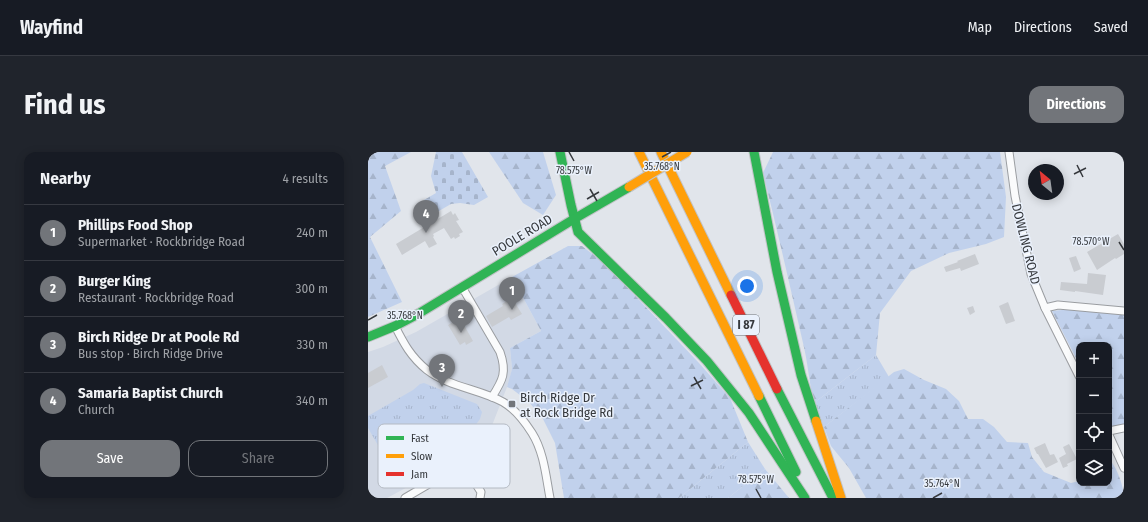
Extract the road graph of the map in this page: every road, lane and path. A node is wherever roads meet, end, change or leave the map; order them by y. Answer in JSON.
{"nodes":[{"id":1,"x":560,"y":152,"type":"edge"},
{"id":2,"x":639,"y":152,"type":"edge"},
{"id":3,"x":661,"y":152,"type":"edge"},
{"id":4,"x":688,"y":152,"type":"edge"},
{"id":5,"x":754,"y":152,"type":"edge"},
{"id":6,"x":1009,"y":152,"type":"edge"},
{"id":7,"x":574,"y":219,"type":"junction"},
{"id":8,"x":462,"y":287,"type":"junction"},
{"id":9,"x":1045,"y":308,"type":"junction"},
{"id":10,"x":1124,"y":311,"type":"edge"},
{"id":11,"x":395,"y":326,"type":"junction"},
{"id":12,"x":368,"y":337,"type":"edge"},
{"id":13,"x":1076,"y":370,"type":"edge"},
{"id":14,"x":492,"y":397,"type":"junction"},
{"id":15,"x":1124,"y":428,"type":"edge"},
{"id":16,"x":1112,"y":431,"type":"edge"},
{"id":17,"x":1112,"y":442,"type":"edge"},
{"id":18,"x":1124,"y":468,"type":"edge"},
{"id":19,"x":422,"y":488,"type":"edge"},
{"id":20,"x":478,"y":488,"type":"edge"},
{"id":21,"x":405,"y":498,"type":"edge"},
{"id":22,"x":480,"y":498,"type":"edge"},
{"id":23,"x":550,"y":498,"type":"edge"},
{"id":24,"x":805,"y":498,"type":"edge"},
{"id":25,"x":808,"y":498,"type":"edge"},
{"id":26,"x":833,"y":498,"type":"edge"},
{"id":27,"x":841,"y":498,"type":"edge"}],
"edges":[{"from":1,"to":7,"type":"main road"},
{"from":2,"to":25,"type":"main road","number":"I 87"},
{"from":3,"to":26,"type":"main road","number":"I 87"},
{"from":4,"to":7,"type":"main road","name":"POOLE ROAD","bridge":true},
{"from":5,"to":27,"type":"main road"},
{"from":6,"to":9,"type":"street","name":"DOWLING ROAD"},
{"from":7,"to":8,"type":"main road","name":"POOLE ROAD"},
{"from":7,"to":24,"type":"main road"},
{"from":8,"to":11,"type":"main road","name":"POOLE ROAD"},
{"from":8,"to":14,"type":"street"},
{"from":9,"to":10,"type":"street"},
{"from":9,"to":13,"type":"street","name":"DOWLING ROAD"},
{"from":11,"to":12,"type":"main road","name":"POOLE ROAD"},
{"from":11,"to":14,"type":"street"},
{"from":14,"to":23,"type":"street"},
{"from":15,"to":16,"type":"street"},
{"from":17,"to":18,"type":"street"},
{"from":19,"to":21,"type":"street"},
{"from":20,"to":22,"type":"street"}]}
